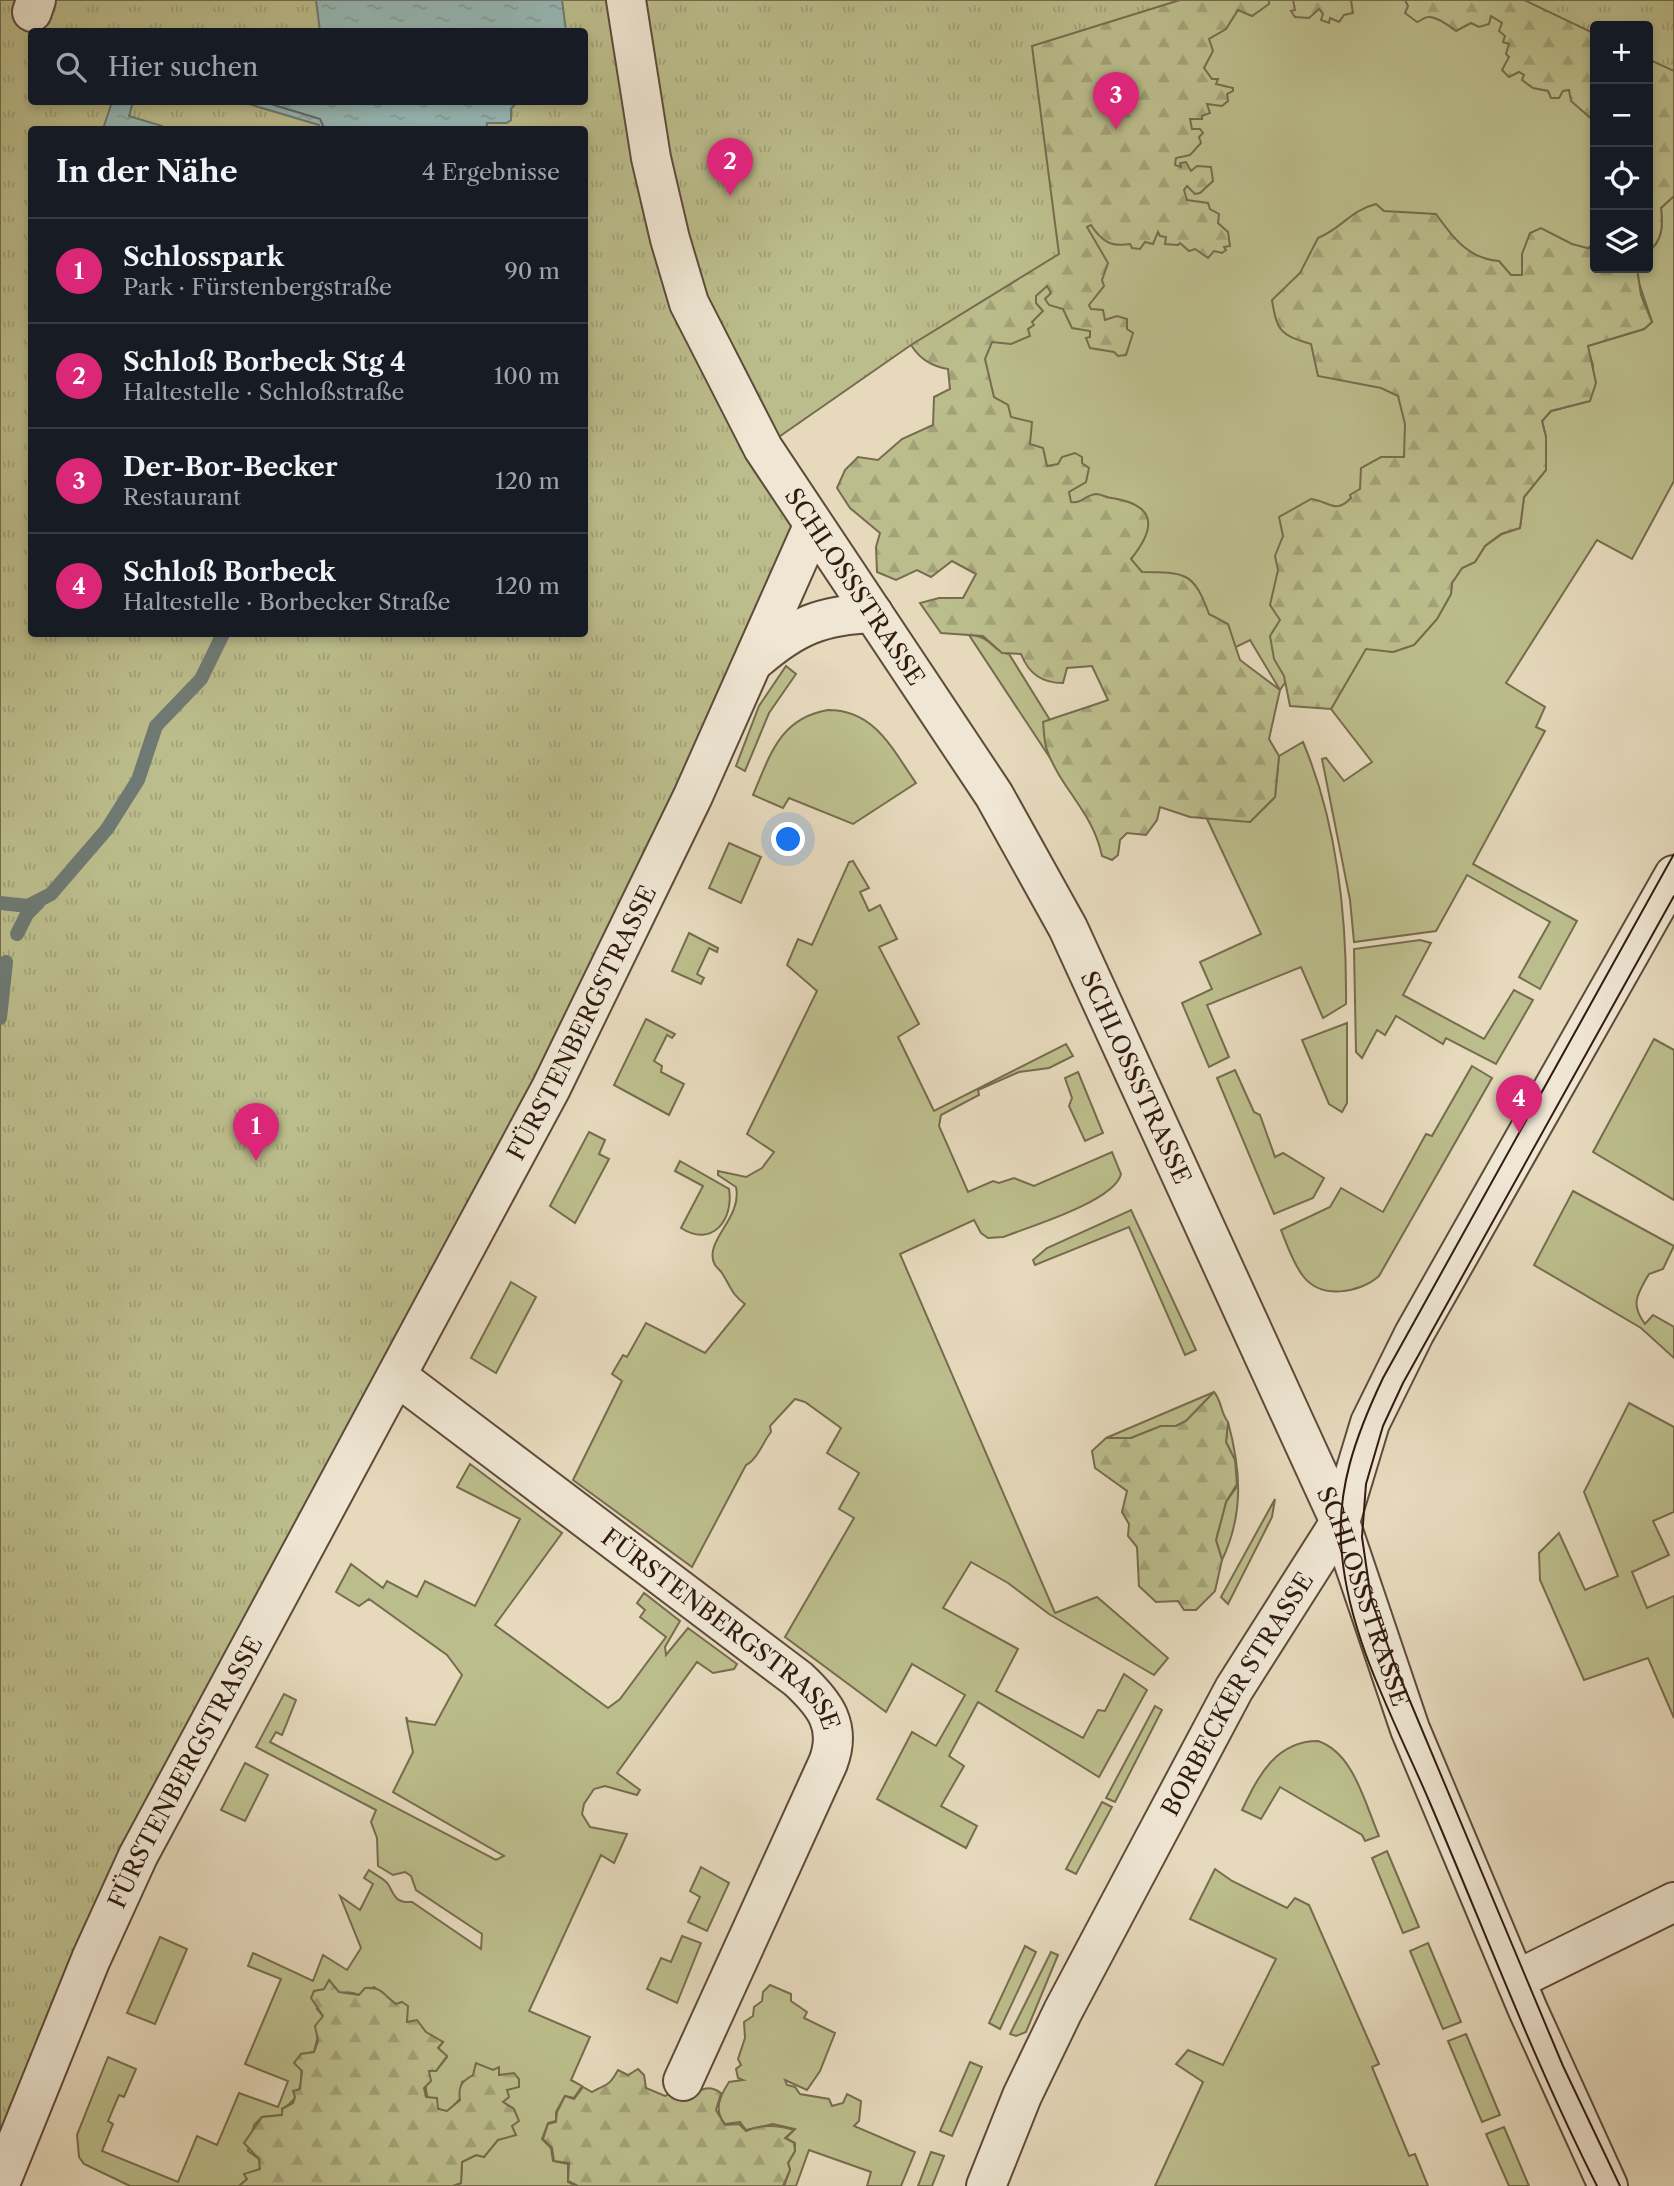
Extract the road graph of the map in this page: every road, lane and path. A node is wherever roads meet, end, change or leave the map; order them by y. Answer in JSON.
{"nodes":[{"id":1,"x":626,"y":0,"type":"edge"},
{"id":2,"x":813,"y":526,"type":"junction"},
{"id":3,"x":873,"y":613,"type":"junction"},
{"id":4,"x":752,"y":663,"type":"junction"},
{"id":5,"x":1674,"y":875,"type":"edge"},
{"id":6,"x":398,"y":1377,"type":"junction"},
{"id":7,"x":1340,"y":1522,"type":"junction"},
{"id":8,"x":1674,"y":1902,"type":"edge"},
{"id":9,"x":1516,"y":1979,"type":"junction"},
{"id":10,"x":683,"y":2081,"type":"dead end"},
{"id":11,"x":6,"y":2183,"type":"edge"},
{"id":12,"x":986,"y":2186,"type":"edge"},
{"id":13,"x":1608,"y":2186,"type":"edge"}],
"edges":[{"from":1,"to":2,"type":"street","name":"SCHLOSSSTRASSE"},
{"from":2,"to":3,"type":"street","name":"SCHLOSSSTRASSE"},
{"from":2,"to":4,"type":"street","name":"FÜRSTENBERGSTRASSE"},
{"from":3,"to":4,"type":"street","name":"FÜRSTENBERGSTRASSE"},
{"from":3,"to":7,"type":"street","name":"SCHLOSSSTRASSE"},
{"from":4,"to":6,"type":"street","name":"FÜRSTENBERGSTRASSE"},
{"from":5,"to":7,"type":"street","name":"BORBECKER STRASSE"},
{"from":6,"to":10,"type":"street","name":"FÜRSTENBERGSTRASSE"},
{"from":6,"to":11,"type":"street","name":"FÜRSTENBERGSTRASSE"},
{"from":7,"to":9,"type":"street","name":"SCHLOSSSTRASSE"},
{"from":7,"to":12,"type":"street","name":"BORBECKER STRASSE"},
{"from":8,"to":9,"type":"street"},
{"from":9,"to":13,"type":"street","name":"SCHLOSSSTRASSE"}]}
